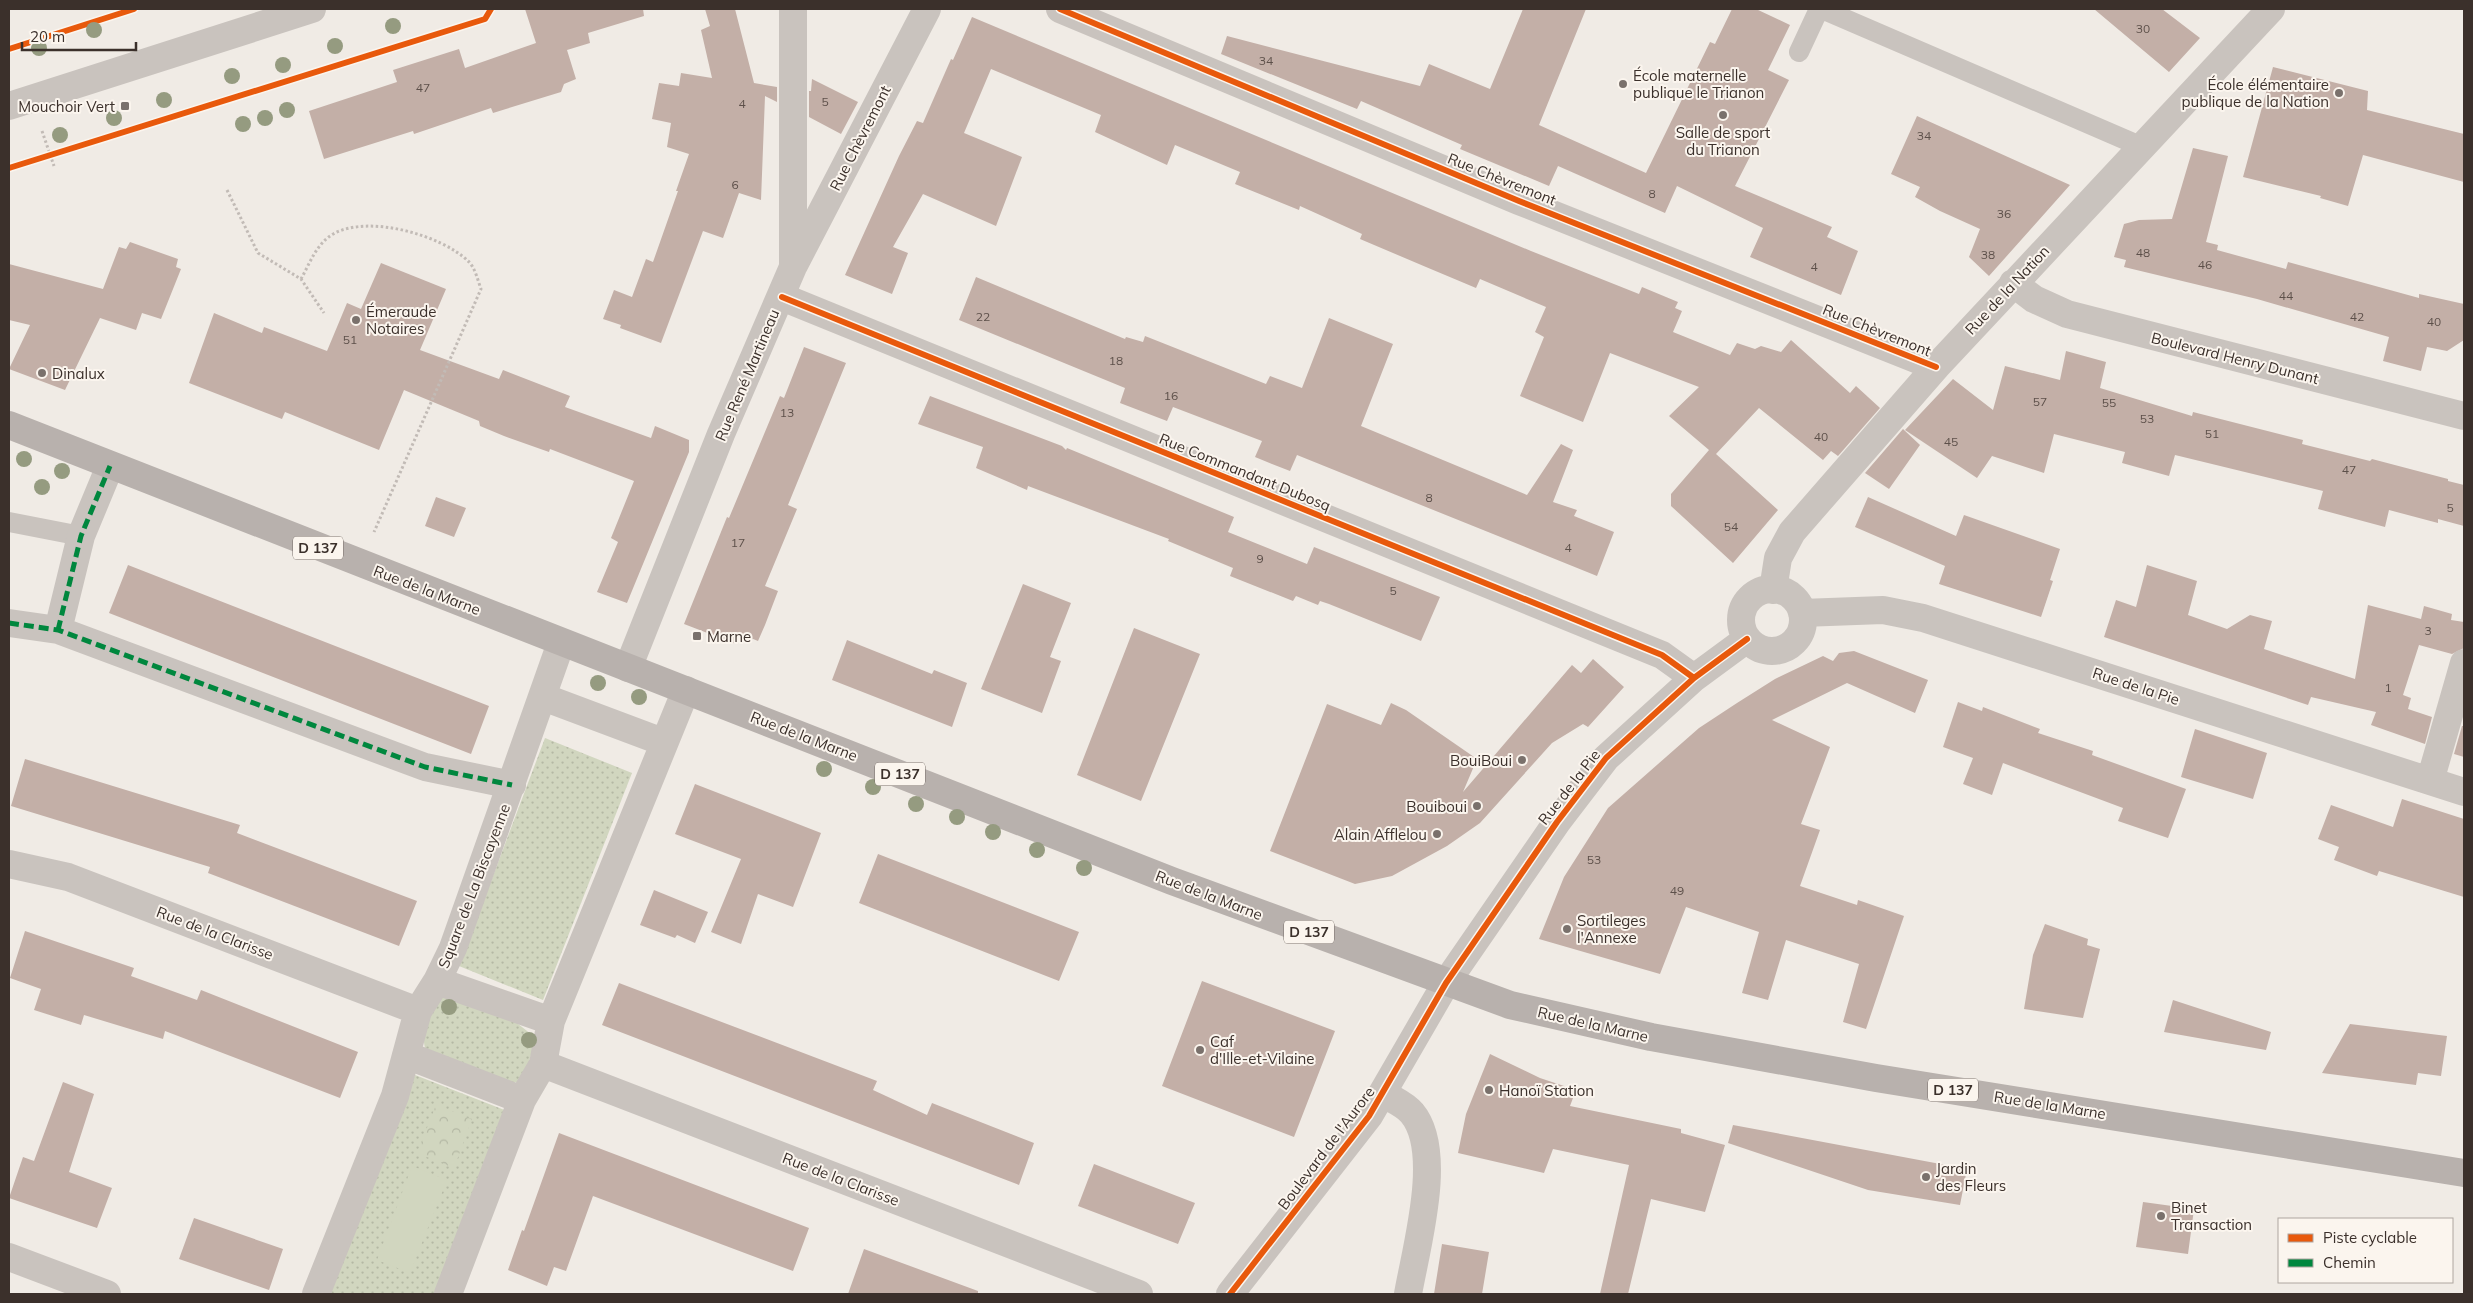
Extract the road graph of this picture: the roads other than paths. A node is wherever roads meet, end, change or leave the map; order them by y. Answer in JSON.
{"nodes":[{"id":1,"x":312,"y":9,"type":"edge"},
{"id":2,"x":793,"y":9,"type":"edge"},
{"id":3,"x":927,"y":9,"type":"edge"},
{"id":4,"x":1060,"y":9,"type":"edge"},
{"id":5,"x":1820,"y":9,"type":"edge"},
{"id":6,"x":2271,"y":9,"type":"edge"},
{"id":7,"x":1799,"y":52,"type":"dead end"},
{"id":8,"x":9,"y":106,"type":"edge"},
{"id":9,"x":2140,"y":146,"type":"junction"},
{"id":10,"x":793,"y":267,"type":"junction"},
{"id":11,"x":2013,"y":283,"type":"junction"},
{"id":12,"x":782,"y":297,"type":"junction"},
{"id":13,"x":1936,"y":367,"type":"junction"},
{"id":14,"x":2464,"y":416,"type":"edge"},
{"id":15,"x":9,"y":425,"type":"edge"},
{"id":16,"x":110,"y":466,"type":"junction"},
{"id":17,"x":9,"y":522,"type":"edge"},
{"id":18,"x":81,"y":536,"type":"junction"},
{"id":19,"x":1773,"y":590,"type":"junction"},
{"id":20,"x":1802,"y":613,"type":"junction"},
{"id":21,"x":9,"y":623,"type":"edge"},
{"id":22,"x":58,"y":630,"type":"junction"},
{"id":23,"x":1747,"y":639,"type":"junction"},
{"id":24,"x":561,"y":643,"type":"junction"},
{"id":25,"x":2464,"y":662,"type":"edge"},
{"id":26,"x":628,"y":668,"type":"junction"},
{"id":27,"x":1694,"y":678,"type":"junction"},
{"id":28,"x":686,"y":690,"type":"junction"},
{"id":29,"x":543,"y":697,"type":"junction"},
{"id":30,"x":663,"y":742,"type":"junction"},
{"id":31,"x":2430,"y":780,"type":"junction"},
{"id":32,"x":512,"y":785,"type":"junction"},
{"id":33,"x":2464,"y":792,"type":"edge"},
{"id":34,"x":9,"y":864,"type":"edge"},
{"id":35,"x":437,"y":981,"type":"junction"},
{"id":36,"x":1446,"y":983,"type":"junction"},
{"id":37,"x":418,"y":1010,"type":"junction"},
{"id":38,"x":551,"y":1021,"type":"junction"},
{"id":39,"x":406,"y":1055,"type":"junction"},
{"id":40,"x":543,"y":1064,"type":"junction"},
{"id":41,"x":1384,"y":1094,"type":"junction"},
{"id":42,"x":522,"y":1100,"type":"junction"},
{"id":43,"x":2464,"y":1173,"type":"edge"},
{"id":44,"x":9,"y":1257,"type":"edge"},
{"id":45,"x":107,"y":1294,"type":"edge"},
{"id":46,"x":316,"y":1294,"type":"edge"},
{"id":47,"x":448,"y":1294,"type":"edge"},
{"id":48,"x":1139,"y":1294,"type":"edge"},
{"id":49,"x":1230,"y":1294,"type":"edge"},
{"id":50,"x":1408,"y":1294,"type":"edge"}],
"edges":[{"from":1,"to":8,"type":"street"},
{"from":2,"to":10,"type":"street","name":"Rue René Martineau"},
{"from":3,"to":10,"type":"street","name":"Rue Chèvremont"},
{"from":4,"to":13,"type":"street","name":"Rue Chèvremont"},
{"from":5,"to":7,"type":"lane"},
{"from":5,"to":9,"type":"lane"},
{"from":6,"to":9,"type":"street","name":"Rue de la Nation"},
{"from":9,"to":11,"type":"street","name":"Rue de la Nation"},
{"from":10,"to":12,"type":"street","name":"Rue René Martineau"},
{"from":11,"to":13,"type":"street","name":"Rue de la Nation"},
{"from":11,"to":14,"type":"street","name":"Boulevard Henry Dunant"},
{"from":12,"to":26,"type":"street","name":"Rue René Martineau"},
{"from":12,"to":27,"type":"street","name":"Rue Commandant Dubosq"},
{"from":13,"to":19,"type":"street","name":"Rue de la Nation"},
{"from":15,"to":16,"type":"main road","name":"Rue de la Marne","number":"D 137"},
{"from":16,"to":18,"type":"street"},
{"from":16,"to":24,"type":"main road","name":"Rue de la Marne","number":"D 137"},
{"from":17,"to":18,"type":"lane"},
{"from":18,"to":22,"type":"street"},
{"from":19,"to":20,"type":"street"},
{"from":19,"to":23,"type":"street"},
{"from":20,"to":23,"type":"street"},
{"from":20,"to":31,"type":"street","name":"Rue de la Pie"},
{"from":21,"to":22,"type":"street"},
{"from":22,"to":32,"type":"street"},
{"from":23,"to":27,"type":"street","name":"Rue de la Pie"},
{"from":24,"to":26,"type":"main road","name":"Rue de la Marne","number":"D 137"},
{"from":24,"to":29,"type":"street","name":"Square de La Biscayenne"},
{"from":25,"to":31,"type":"street"},
{"from":26,"to":28,"type":"main road","name":"Rue de la Marne","number":"D 137"},
{"from":27,"to":36,"type":"street","name":"Rue de la Pie"},
{"from":28,"to":30,"type":"street"},
{"from":28,"to":36,"type":"main road","name":"Rue de la Marne","number":"D 137"},
{"from":29,"to":30,"type":"street"},
{"from":29,"to":32,"type":"street","name":"Square de La Biscayenne"},
{"from":30,"to":38,"type":"street"},
{"from":31,"to":33,"type":"street","name":"Rue de la Pie"},
{"from":32,"to":35,"type":"street","name":"Square de La Biscayenne"},
{"from":34,"to":37,"type":"street","name":"Rue de la Clarisse"},
{"from":35,"to":37,"type":"street","name":"Square de La Biscayenne"},
{"from":35,"to":38,"type":"street"},
{"from":36,"to":41,"type":"street","name":"Boulevard de l'Aurore"},
{"from":36,"to":43,"type":"main road","name":"Rue de la Marne","number":"D 137"},
{"from":37,"to":39,"type":"street","name":"Square de La Biscayenne"},
{"from":38,"to":40,"type":"street"},
{"from":39,"to":42,"type":"street"},
{"from":39,"to":46,"type":"street","name":"Square de La Biscayenne"},
{"from":40,"to":42,"type":"street"},
{"from":40,"to":48,"type":"street","name":"Rue de la Clarisse"},
{"from":41,"to":49,"type":"street","name":"Boulevard de l'Aurore"},
{"from":41,"to":50,"type":"street"},
{"from":42,"to":47,"type":"street"},
{"from":44,"to":45,"type":"street"}]}
